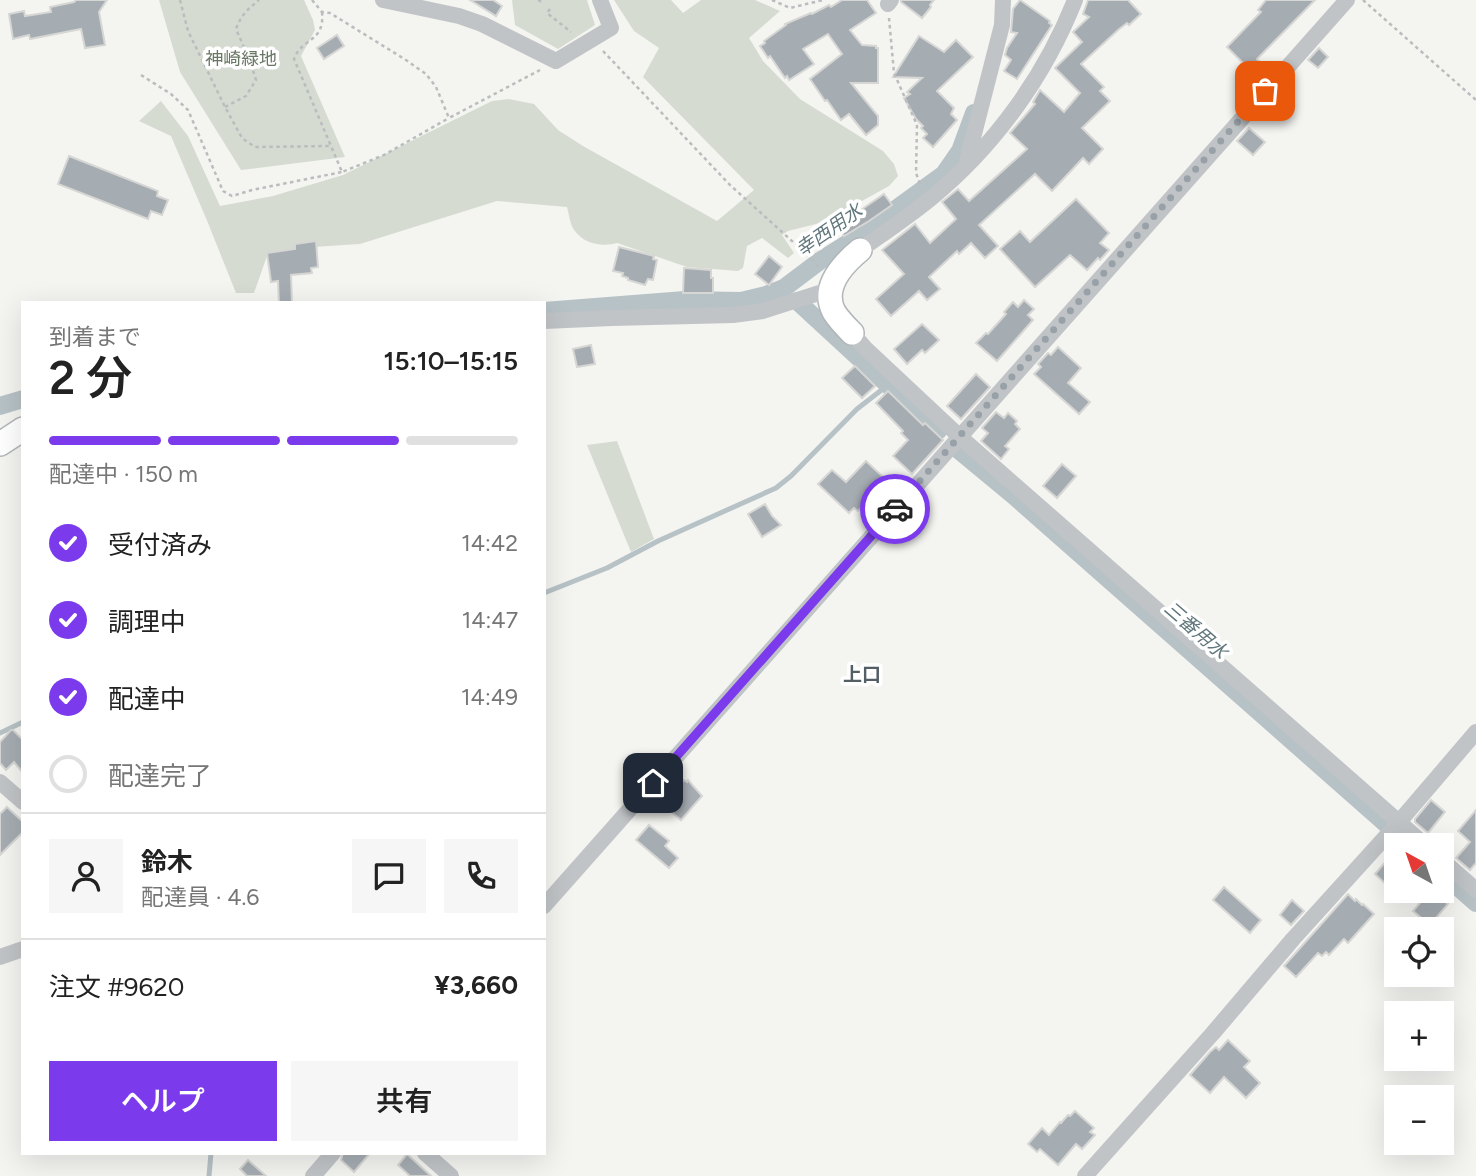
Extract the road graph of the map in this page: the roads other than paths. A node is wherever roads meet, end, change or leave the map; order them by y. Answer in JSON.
{"nodes":[{"id":1,"x":383,"y":0,"type":"edge"},
{"id":2,"x":600,"y":0,"type":"edge"},
{"id":3,"x":1003,"y":0,"type":"edge"},
{"id":4,"x":1075,"y":0,"type":"edge"},
{"id":5,"x":1347,"y":0,"type":"edge"},
{"id":6,"x":965,"y":167,"type":"junction"},
{"id":7,"x":860,"y":250,"type":"joint"},
{"id":8,"x":831,"y":293,"type":"junction"},
{"id":9,"x":546,"y":321,"type":"edge"},
{"id":10,"x":852,"y":333,"type":"joint"},
{"id":11,"x":21,"y":430,"type":"edge"},
{"id":12,"x":959,"y":436,"type":"junction"},
{"id":13,"x":0,"y":444,"type":"edge"},
{"id":14,"x":1476,"y":732,"type":"edge"},
{"id":15,"x":0,"y":782,"type":"edge"},
{"id":16,"x":21,"y":800,"type":"edge"},
{"id":17,"x":1394,"y":827,"type":"junction"},
{"id":18,"x":1404,"y":833,"type":"edge"},
{"id":19,"x":1454,"y":871,"type":"edge"},
{"id":20,"x":1476,"y":890,"type":"edge"},
{"id":21,"x":546,"y":904,"type":"edge"},
{"id":22,"x":21,"y":950,"type":"edge"},
{"id":23,"x":0,"y":957,"type":"edge"},
{"id":24,"x":331,"y":1155,"type":"edge"},
{"id":25,"x":427,"y":1155,"type":"edge"},
{"id":26,"x":313,"y":1176,"type":"edge"},
{"id":27,"x":451,"y":1176,"type":"edge"},
{"id":28,"x":1085,"y":1176,"type":"edge"}],
"edges":[{"from":1,"to":2,"type":"street"},
{"from":3,"to":6,"type":"street"},
{"from":4,"to":6,"type":"street"},
{"from":5,"to":12,"type":"street"},
{"from":6,"to":7,"type":"street"},
{"from":7,"to":8,"type":"street"},
{"from":8,"to":9,"type":"street"},
{"from":8,"to":10,"type":"street"},
{"from":10,"to":12,"type":"street"},
{"from":11,"to":13,"type":"street"},
{"from":12,"to":17,"type":"street"},
{"from":12,"to":21,"type":"street"},
{"from":14,"to":17,"type":"street"},
{"from":15,"to":16,"type":"street"},
{"from":17,"to":18,"type":"street"},
{"from":17,"to":28,"type":"street"},
{"from":19,"to":20,"type":"street"},
{"from":22,"to":23,"type":"street"},
{"from":24,"to":26,"type":"street"},
{"from":25,"to":27,"type":"street"}]}
